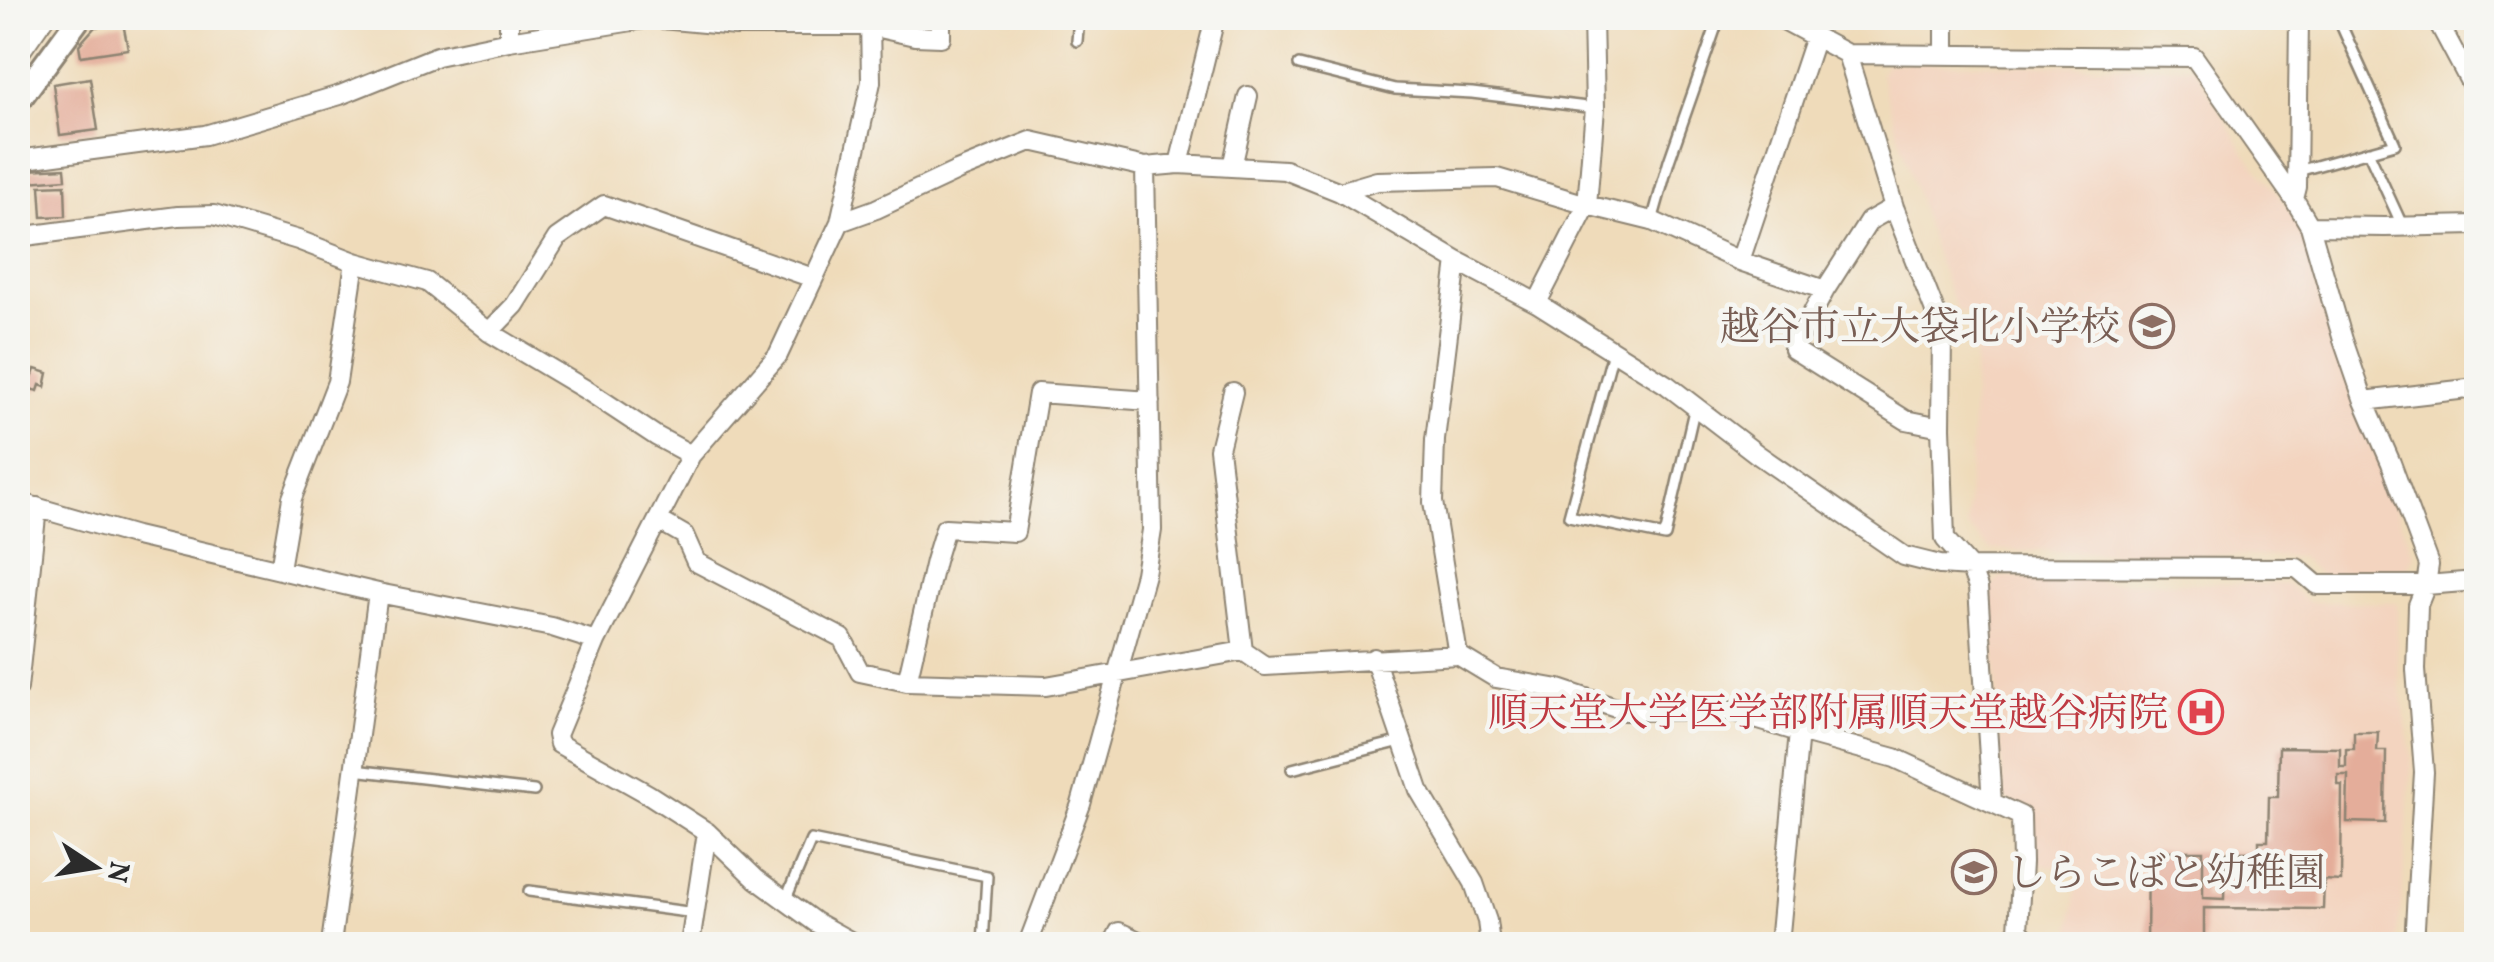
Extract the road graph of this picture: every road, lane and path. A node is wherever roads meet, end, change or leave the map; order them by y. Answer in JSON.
{"nodes":[{"id":1,"x":44,"y":18,"type":"edge"},
{"id":2,"x":79,"y":18,"type":"edge"},
{"id":3,"x":509,"y":18,"type":"edge"},
{"id":4,"x":941,"y":18,"type":"edge"},
{"id":5,"x":1079,"y":18,"type":"edge"},
{"id":6,"x":1210,"y":18,"type":"edge"},
{"id":7,"x":1593,"y":18,"type":"edge"},
{"id":8,"x":1719,"y":18,"type":"edge"},
{"id":9,"x":1780,"y":18,"type":"edge"},
{"id":10,"x":1945,"y":18,"type":"edge"},
{"id":11,"x":2338,"y":18,"type":"edge"},
{"id":12,"x":2436,"y":18,"type":"edge"},
{"id":13,"x":2294,"y":21,"type":"edge"},
{"id":14,"x":870,"y":22,"type":"edge"},
{"id":15,"x":1815,"y":36,"type":"junction"},
{"id":16,"x":508,"y":41,"type":"junction"},
{"id":17,"x":1077,"y":41,"type":"dead end"},
{"id":18,"x":1847,"y":54,"type":"junction"},
{"id":19,"x":18,"y":55,"type":"edge"},
{"id":20,"x":1945,"y":55,"type":"junction"},
{"id":21,"x":1299,"y":65,"type":"dead end"},
{"id":22,"x":2471,"y":74,"type":"edge"},
{"id":23,"x":2476,"y":94,"type":"edge"},
{"id":24,"x":1248,"y":96,"type":"dead end"},
{"id":25,"x":18,"y":101,"type":"edge"},
{"id":26,"x":1595,"y":108,"type":"junction"},
{"id":27,"x":2368,"y":152,"type":"junction"},
{"id":28,"x":18,"y":160,"type":"edge"},
{"id":29,"x":1180,"y":164,"type":"junction"},
{"id":30,"x":1145,"y":167,"type":"junction"},
{"id":31,"x":1232,"y":167,"type":"junction"},
{"id":32,"x":2298,"y":171,"type":"junction"},
{"id":33,"x":1340,"y":192,"type":"junction"},
{"id":34,"x":2294,"y":199,"type":"junction"},
{"id":35,"x":1587,"y":205,"type":"junction"},
{"id":36,"x":1894,"y":208,"type":"junction"},
{"id":37,"x":1652,"y":221,"type":"junction"},
{"id":38,"x":840,"y":222,"type":"junction"},
{"id":39,"x":2402,"y":225,"type":"junction"},
{"id":40,"x":2476,"y":225,"type":"edge"},
{"id":41,"x":2310,"y":226,"type":"junction"},
{"id":42,"x":18,"y":237,"type":"edge"},
{"id":43,"x":1457,"y":261,"type":"junction"},
{"id":44,"x":1740,"y":261,"type":"junction"},
{"id":45,"x":355,"y":262,"type":"junction"},
{"id":46,"x":813,"y":278,"type":"junction"},
{"id":47,"x":1825,"y":290,"type":"junction"},
{"id":48,"x":1537,"y":303,"type":"junction"},
{"id":49,"x":489,"y":332,"type":"junction"},
{"id":50,"x":1613,"y":351,"type":"junction"},
{"id":51,"x":2476,"y":388,"type":"edge"},
{"id":52,"x":1233,"y":392,"type":"dead end"},
{"id":53,"x":1150,"y":401,"type":"junction"},
{"id":54,"x":2364,"y":401,"type":"junction"},
{"id":55,"x":1695,"y":406,"type":"junction"},
{"id":56,"x":1941,"y":427,"type":"junction"},
{"id":57,"x":692,"y":455,"type":"junction"},
{"id":58,"x":18,"y":502,"type":"edge"},
{"id":59,"x":37,"y":507,"type":"junction"},
{"id":60,"x":658,"y":520,"type":"junction"},
{"id":61,"x":1970,"y":567,"type":"junction"},
{"id":62,"x":280,"y":570,"type":"junction"},
{"id":63,"x":2476,"y":581,"type":"edge"},
{"id":64,"x":2426,"y":586,"type":"junction"},
{"id":65,"x":378,"y":594,"type":"junction"},
{"id":66,"x":596,"y":641,"type":"junction"},
{"id":67,"x":1243,"y":651,"type":"junction"},
{"id":68,"x":1458,"y":655,"type":"junction"},
{"id":69,"x":1374,"y":658,"type":"junction"},
{"id":70,"x":1117,"y":673,"type":"junction"},
{"id":71,"x":907,"y":682,"type":"junction"},
{"id":72,"x":18,"y":688,"type":"edge"},
{"id":73,"x":1799,"y":732,"type":"junction"},
{"id":74,"x":1402,"y":741,"type":"junction"},
{"id":75,"x":1292,"y":769,"type":"dead end"},
{"id":76,"x":354,"y":770,"type":"junction"},
{"id":77,"x":534,"y":791,"type":"dead end"},
{"id":78,"x":1992,"y":803,"type":"junction"},
{"id":79,"x":707,"y":832,"type":"junction"},
{"id":80,"x":528,"y":892,"type":"dead end"},
{"id":81,"x":785,"y":900,"type":"junction"},
{"id":82,"x":695,"y":913,"type":"junction"},
{"id":83,"x":331,"y":944,"type":"edge"},
{"id":84,"x":690,"y":944,"type":"edge"},
{"id":85,"x":855,"y":944,"type":"edge"},
{"id":86,"x":983,"y":944,"type":"edge"},
{"id":87,"x":1028,"y":944,"type":"edge"},
{"id":88,"x":1113,"y":944,"type":"edge"},
{"id":89,"x":1144,"y":944,"type":"edge"},
{"id":90,"x":1490,"y":944,"type":"edge"},
{"id":91,"x":1778,"y":944,"type":"edge"},
{"id":92,"x":2031,"y":944,"type":"edge"},
{"id":93,"x":2414,"y":944,"type":"edge"},
{"id":94,"x":2476,"y":944,"type":"edge"}],
"edges":[{"from":1,"to":19,"type":"street"},
{"from":2,"to":25,"type":"street"},
{"from":3,"to":16,"type":"street"},
{"from":4,"to":14,"type":"street"},
{"from":5,"to":17,"type":"lane"},
{"from":6,"to":29,"type":"street"},
{"from":7,"to":26,"type":"street"},
{"from":8,"to":37,"type":"lane"},
{"from":9,"to":15,"type":"street"},
{"from":10,"to":20,"type":"street"},
{"from":11,"to":27,"type":"lane"},
{"from":12,"to":22,"type":"street"},
{"from":13,"to":32,"type":"street"},
{"from":14,"to":16,"type":"street"},
{"from":14,"to":38,"type":"street"},
{"from":15,"to":18,"type":"street"},
{"from":15,"to":44,"type":"street"},
{"from":16,"to":28,"type":"street"},
{"from":18,"to":20,"type":"street"},
{"from":18,"to":36,"type":"street"},
{"from":20,"to":34,"type":"street"},
{"from":21,"to":26,"type":"lane"},
{"from":22,"to":23,"type":"street"},
{"from":24,"to":31,"type":"street"},
{"from":26,"to":35,"type":"street"},
{"from":27,"to":32,"type":"lane"},
{"from":27,"to":39,"type":"lane"},
{"from":29,"to":30,"type":"street"},
{"from":29,"to":31,"type":"street"},
{"from":30,"to":38,"type":"street"},
{"from":30,"to":53,"type":"street"},
{"from":31,"to":33,"type":"street"},
{"from":32,"to":34,"type":"street"},
{"from":33,"to":35,"type":"street"},
{"from":33,"to":43,"type":"street"},
{"from":34,"to":41,"type":"street"},
{"from":35,"to":37,"type":"street"},
{"from":35,"to":48,"type":"street"},
{"from":36,"to":47,"type":"street"},
{"from":36,"to":56,"type":"street"},
{"from":37,"to":44,"type":"street"},
{"from":38,"to":46,"type":"street"},
{"from":39,"to":40,"type":"street"},
{"from":39,"to":41,"type":"street"},
{"from":41,"to":54,"type":"street"},
{"from":42,"to":45,"type":"street"},
{"from":43,"to":48,"type":"street"},
{"from":43,"to":68,"type":"street"},
{"from":44,"to":47,"type":"street"},
{"from":45,"to":49,"type":"street"},
{"from":45,"to":62,"type":"street"},
{"from":46,"to":49,"type":"street"},
{"from":46,"to":57,"type":"street"},
{"from":47,"to":56,"type":"street"},
{"from":48,"to":50,"type":"street"},
{"from":49,"to":57,"type":"street"},
{"from":50,"to":55,"type":"street"},
{"from":50,"to":55,"type":"lane"},
{"from":51,"to":54,"type":"street"},
{"from":52,"to":67,"type":"street"},
{"from":53,"to":70,"type":"street"},
{"from":53,"to":71,"type":"street"},
{"from":54,"to":64,"type":"street"},
{"from":55,"to":61,"type":"street"},
{"from":56,"to":61,"type":"street"},
{"from":57,"to":60,"type":"street"},
{"from":58,"to":59,"type":"street"},
{"from":59,"to":62,"type":"street"},
{"from":59,"to":72,"type":"street"},
{"from":60,"to":66,"type":"street"},
{"from":60,"to":71,"type":"street"},
{"from":61,"to":64,"type":"street"},
{"from":61,"to":78,"type":"street"},
{"from":62,"to":65,"type":"street"},
{"from":63,"to":64,"type":"street"},
{"from":64,"to":93,"type":"street"},
{"from":65,"to":66,"type":"street"},
{"from":65,"to":76,"type":"street"},
{"from":66,"to":79,"type":"street"},
{"from":67,"to":69,"type":"street"},
{"from":67,"to":70,"type":"street"},
{"from":68,"to":69,"type":"street"},
{"from":68,"to":73,"type":"street"},
{"from":69,"to":74,"type":"street"},
{"from":70,"to":71,"type":"street"},
{"from":70,"to":87,"type":"street"},
{"from":73,"to":78,"type":"street"},
{"from":73,"to":91,"type":"street"},
{"from":74,"to":75,"type":"lane"},
{"from":74,"to":90,"type":"street"},
{"from":76,"to":77,"type":"lane"},
{"from":76,"to":83,"type":"street"},
{"from":78,"to":92,"type":"street"},
{"from":79,"to":81,"type":"street"},
{"from":79,"to":82,"type":"street"},
{"from":80,"to":82,"type":"lane"},
{"from":81,"to":85,"type":"street"},
{"from":81,"to":86,"type":"lane"},
{"from":82,"to":84,"type":"street"},
{"from":88,"to":89,"type":"street"},
{"from":93,"to":94,"type":"street"}]}
